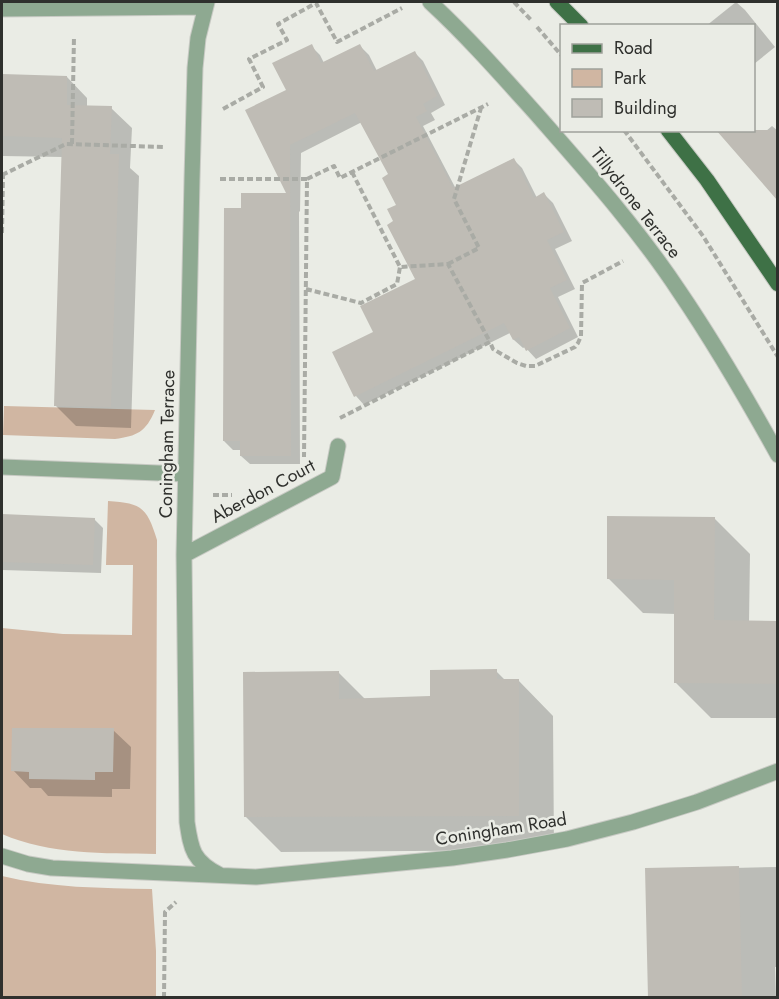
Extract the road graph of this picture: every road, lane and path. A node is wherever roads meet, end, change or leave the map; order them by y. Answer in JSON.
{"nodes":[{"id":1,"x":430,"y":2,"type":"edge"},
{"id":2,"x":514,"y":2,"type":"edge"},
{"id":3,"x":557,"y":2,"type":"edge"},
{"id":4,"x":205,"y":4,"type":"edge"},
{"id":5,"x":404,"y":7,"type":"dead end"},
{"id":6,"x":2,"y":9,"type":"edge"},
{"id":7,"x":75,"y":9,"type":"junction"},
{"id":8,"x":579,"y":24,"type":"edge"},
{"id":9,"x":560,"y":55,"type":"edge"},
{"id":10,"x":516,"y":90,"type":"junction"},
{"id":11,"x":481,"y":108,"type":"junction"},
{"id":12,"x":194,"y":124,"type":"junction"},
{"id":13,"x":625,"y":132,"type":"edge"},
{"id":14,"x":670,"y":132,"type":"edge"},
{"id":15,"x":72,"y":144,"type":"junction"},
{"id":16,"x":193,"y":148,"type":"junction"},
{"id":17,"x":352,"y":172,"type":"junction"},
{"id":18,"x":2,"y":175,"type":"edge"},
{"id":19,"x":192,"y":179,"type":"junction"},
{"id":20,"x":307,"y":179,"type":"junction"},
{"id":21,"x":2,"y":233,"type":"edge"},
{"id":22,"x":648,"y":248,"type":"junction"},
{"id":23,"x":448,"y":264,"type":"junction"},
{"id":24,"x":400,"y":267,"type":"junction"},
{"id":25,"x":777,"y":284,"type":"edge"},
{"id":26,"x":306,"y":289,"type":"junction"},
{"id":27,"x":490,"y":342,"type":"junction"},
{"id":28,"x":777,"y":357,"type":"edge"},
{"id":29,"x":332,"y":422,"type":"dead end"},
{"id":30,"x":313,"y":431,"type":"dead end"},
{"id":31,"x":305,"y":435,"type":"junction"},
{"id":32,"x":338,"y":446,"type":"dead end"},
{"id":33,"x":777,"y":455,"type":"edge"},
{"id":34,"x":304,"y":464,"type":"dead end"},
{"id":35,"x":2,"y":467,"type":"edge"},
{"id":36,"x":185,"y":474,"type":"junction"},
{"id":37,"x":238,"y":494,"type":"dead end"},
{"id":38,"x":185,"y":495,"type":"junction"},
{"id":39,"x":184,"y":555,"type":"junction"},
{"id":40,"x":777,"y":771,"type":"edge"},
{"id":41,"x":2,"y":856,"type":"edge"},
{"id":42,"x":220,"y":875,"type":"junction"},
{"id":43,"x":164,"y":998,"type":"edge"}],
"edges":[{"from":1,"to":10,"type":"street","name":"Tillydrone Terrace"},
{"from":2,"to":9,"type":"path"},
{"from":3,"to":8,"type":"main road"},
{"from":4,"to":7,"type":"street"},
{"from":4,"to":12,"type":"street","name":"Coningham Terrace"},
{"from":5,"to":12,"type":"path"},
{"from":6,"to":7,"type":"street"},
{"from":7,"to":15,"type":"path"},
{"from":10,"to":11,"type":"path"},
{"from":10,"to":22,"type":"street","name":"Tillydrone Terrace"},
{"from":11,"to":17,"type":"path"},
{"from":11,"to":23,"type":"path"},
{"from":12,"to":16,"type":"street","name":"Coningham Terrace"},
{"from":13,"to":28,"type":"path"},
{"from":14,"to":25,"type":"main road"},
{"from":15,"to":16,"type":"path"},
{"from":15,"to":18,"type":"path"},
{"from":16,"to":19,"type":"street","name":"Coningham Terrace"},
{"from":17,"to":20,"type":"path"},
{"from":17,"to":24,"type":"path"},
{"from":18,"to":21,"type":"path"},
{"from":19,"to":20,"type":"path"},
{"from":19,"to":36,"type":"street","name":"Coningham Terrace"},
{"from":20,"to":26,"type":"path"},
{"from":22,"to":27,"type":"path"},
{"from":22,"to":33,"type":"street","name":"Tillydrone Terrace"},
{"from":23,"to":24,"type":"path"},
{"from":23,"to":27,"type":"path"},
{"from":24,"to":26,"type":"path"},
{"from":26,"to":31,"type":"path"},
{"from":27,"to":29,"type":"path"},
{"from":30,"to":31,"type":"path"},
{"from":31,"to":34,"type":"path"},
{"from":32,"to":39,"type":"street","name":"Aberdon Court"},
{"from":35,"to":36,"type":"street"},
{"from":36,"to":38,"type":"street","name":"Coningham Terrace"},
{"from":37,"to":38,"type":"path"},
{"from":38,"to":39,"type":"street","name":"Coningham Terrace"},
{"from":39,"to":42,"type":"street","name":"Coningham Terrace"},
{"from":40,"to":42,"type":"street","name":"Coningham Road"},
{"from":41,"to":42,"type":"street","name":"Coningham Road"},
{"from":42,"to":43,"type":"path"}]}
